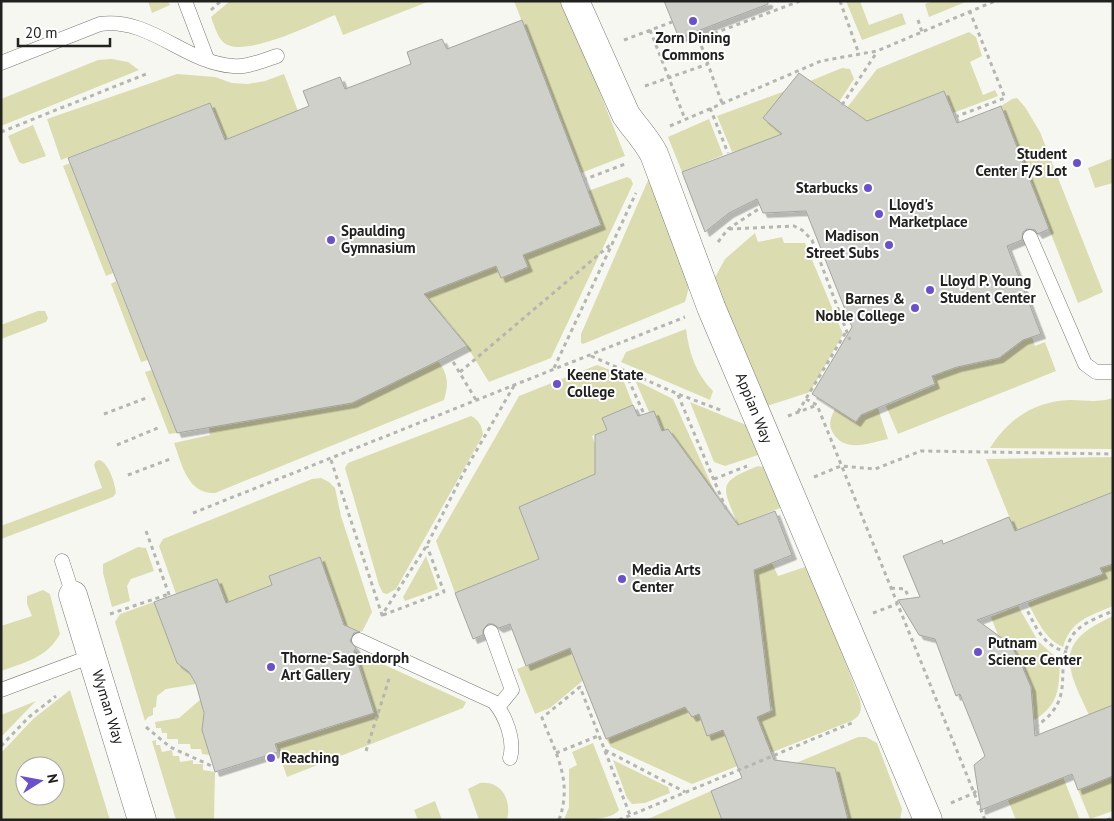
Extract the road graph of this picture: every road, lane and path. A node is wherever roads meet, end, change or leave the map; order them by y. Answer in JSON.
{"nodes":[{"id":1,"x":185,"y":1,"type":"edge"},
{"id":2,"x":221,"y":1,"type":"edge"},
{"id":3,"x":575,"y":1,"type":"edge"},
{"id":4,"x":800,"y":1,"type":"edge"},
{"id":5,"x":840,"y":1,"type":"edge"},
{"id":6,"x":996,"y":1,"type":"edge"},
{"id":7,"x":209,"y":12,"type":"dead end"},
{"id":8,"x":970,"y":12,"type":"junction"},
{"id":9,"x":918,"y":20,"type":"dead end"},
{"id":10,"x":672,"y":22,"type":"dead end"},
{"id":11,"x":650,"y":30,"type":"junction"},
{"id":12,"x":696,"y":31,"type":"dead end"},
{"id":13,"x":922,"y":32,"type":"junction"},
{"id":14,"x":699,"y":39,"type":"junction"},
{"id":15,"x":597,"y":50,"type":"junction"},
{"id":16,"x":877,"y":51,"type":"junction"},
{"id":17,"x":859,"y":54,"type":"junction"},
{"id":18,"x":277,"y":56,"type":"dead end"},
{"id":19,"x":206,"y":59,"type":"junction"},
{"id":20,"x":1,"y":63,"type":"edge"},
{"id":21,"x":708,"y":64,"type":"junction"},
{"id":22,"x":146,"y":74,"type":"dead end"},
{"id":23,"x":669,"y":77,"type":"junction"},
{"id":24,"x":617,"y":96,"type":"junction"},
{"id":25,"x":722,"y":103,"type":"junction"},
{"id":26,"x":842,"y":105,"type":"dead end"},
{"id":27,"x":710,"y":108,"type":"junction"},
{"id":28,"x":955,"y":118,"type":"dead end"},
{"id":29,"x":685,"y":119,"type":"junction"},
{"id":30,"x":1,"y":132,"type":"edge"},
{"id":31,"x":649,"y":145,"type":"junction"},
{"id":32,"x":728,"y":154,"type":"dead end"},
{"id":33,"x":583,"y":180,"type":"dead end"},
{"id":34,"x":760,"y":208,"type":"dead end"},
{"id":35,"x":728,"y":229,"type":"junction"},
{"id":36,"x":1030,"y":237,"type":"dead end"},
{"id":37,"x":612,"y":244,"type":"junction"},
{"id":38,"x":700,"y":278,"type":"junction"},
{"id":39,"x":711,"y":306,"type":"junction"},
{"id":40,"x":846,"y":331,"type":"junction"},
{"id":41,"x":850,"y":340,"type":"dead end"},
{"id":42,"x":449,"y":355,"type":"dead end"},
{"id":43,"x":590,"y":355,"type":"junction"},
{"id":44,"x":553,"y":369,"type":"junction"},
{"id":45,"x":460,"y":372,"type":"junction"},
{"id":46,"x":625,"y":372,"type":"junction"},
{"id":47,"x":1113,"y":372,"type":"edge"},
{"id":48,"x":515,"y":384,"type":"junction"},
{"id":49,"x":678,"y":394,"type":"junction"},
{"id":50,"x":149,"y":397,"type":"dead end"},
{"id":51,"x":806,"y":399,"type":"junction"},
{"id":52,"x":476,"y":400,"type":"junction"},
{"id":53,"x":798,"y":412,"type":"dead end"},
{"id":54,"x":104,"y":414,"type":"dead end"},
{"id":55,"x":644,"y":414,"type":"dead end"},
{"id":56,"x":762,"y":425,"type":"junction"},
{"id":57,"x":160,"y":427,"type":"dead end"},
{"id":58,"x":117,"y":445,"type":"dead end"},
{"id":59,"x":1113,"y":454,"type":"edge"},
{"id":60,"x":173,"y":458,"type":"dead end"},
{"id":61,"x":331,"y":460,"type":"junction"},
{"id":62,"x":841,"y":466,"type":"junction"},
{"id":63,"x":128,"y":475,"type":"dead end"},
{"id":64,"x":787,"y":488,"type":"junction"},
{"id":65,"x":728,"y":511,"type":"dead end"},
{"id":66,"x":193,"y":513,"type":"dead end"},
{"id":67,"x":146,"y":531,"type":"dead end"},
{"id":68,"x":427,"y":545,"type":"junction"},
{"id":69,"x":62,"y":561,"type":"dead end"},
{"id":70,"x":891,"y":588,"type":"junction"},
{"id":71,"x":73,"y":595,"type":"joint"},
{"id":72,"x":909,"y":598,"type":"dead end"},
{"id":73,"x":1024,"y":604,"type":"dead end"},
{"id":74,"x":1113,"y":611,"type":"edge"},
{"id":75,"x":108,"y":615,"type":"dead end"},
{"id":76,"x":382,"y":615,"type":"junction"},
{"id":77,"x":490,"y":632,"type":"dead end"},
{"id":78,"x":359,"y":640,"type":"dead end"},
{"id":79,"x":1067,"y":652,"type":"junction"},
{"id":80,"x":92,"y":656,"type":"junction"},
{"id":81,"x":390,"y":674,"type":"dead end"},
{"id":82,"x":1,"y":690,"type":"edge"},
{"id":83,"x":59,"y":693,"type":"dead end"},
{"id":84,"x":498,"y":707,"type":"junction"},
{"id":85,"x":880,"y":712,"type":"junction"},
{"id":86,"x":140,"y":722,"type":"dead end"},
{"id":87,"x":1035,"y":727,"type":"dead end"},
{"id":88,"x":598,"y":736,"type":"junction"},
{"id":89,"x":1,"y":746,"type":"edge"},
{"id":90,"x":604,"y":750,"type":"junction"},
{"id":91,"x":366,"y":751,"type":"dead end"},
{"id":92,"x":556,"y":753,"type":"junction"},
{"id":93,"x":510,"y":758,"type":"dead end"},
{"id":94,"x":214,"y":767,"type":"dead end"},
{"id":95,"x":978,"y":789,"type":"dead end"},
{"id":96,"x":686,"y":792,"type":"junction"},
{"id":97,"x":974,"y":793,"type":"junction"},
{"id":98,"x":630,"y":815,"type":"junction"},
{"id":99,"x":1113,"y":818,"type":"edge"},
{"id":100,"x":622,"y":819,"type":"edge"},
{"id":101,"x":142,"y":820,"type":"edge"},
{"id":102,"x":559,"y":820,"type":"edge"},
{"id":103,"x":928,"y":820,"type":"edge"},
{"id":104,"x":985,"y":820,"type":"edge"},
{"id":105,"x":1107,"y":820,"type":"edge"}],
"edges":[{"from":1,"to":19,"type":"lane"},
{"from":2,"to":7,"type":"path"},
{"from":3,"to":15,"type":"street","name":"Appian Way"},
{"from":4,"to":14,"type":"path"},
{"from":5,"to":17,"type":"path"},
{"from":6,"to":8,"type":"path"},
{"from":8,"to":13,"type":"path"},
{"from":8,"to":28,"type":"path"},
{"from":9,"to":13,"type":"path"},
{"from":10,"to":11,"type":"path"},
{"from":11,"to":15,"type":"path"},
{"from":11,"to":23,"type":"path"},
{"from":12,"to":14,"type":"path"},
{"from":13,"to":16,"type":"path"},
{"from":14,"to":21,"type":"path"},
{"from":15,"to":24,"type":"street","name":"Appian Way"},
{"from":16,"to":17,"type":"path"},
{"from":16,"to":26,"type":"path"},
{"from":17,"to":25,"type":"path"},
{"from":18,"to":19,"type":"lane"},
{"from":19,"to":20,"type":"lane"},
{"from":21,"to":23,"type":"path"},
{"from":21,"to":25,"type":"path"},
{"from":22,"to":30,"type":"path"},
{"from":23,"to":24,"type":"path"},
{"from":23,"to":29,"type":"path"},
{"from":24,"to":31,"type":"street","name":"Appian Way"},
{"from":25,"to":27,"type":"path"},
{"from":27,"to":29,"type":"path"},
{"from":27,"to":32,"type":"path"},
{"from":29,"to":31,"type":"path"},
{"from":31,"to":33,"type":"path"},
{"from":31,"to":37,"type":"path"},
{"from":31,"to":38,"type":"street","name":"Appian Way"},
{"from":34,"to":35,"type":"path"},
{"from":35,"to":38,"type":"path"},
{"from":35,"to":40,"type":"path"},
{"from":36,"to":47,"type":"lane"},
{"from":37,"to":44,"type":"path"},
{"from":37,"to":45,"type":"path"},
{"from":38,"to":39,"type":"street","name":"Appian Way"},
{"from":39,"to":43,"type":"path"},
{"from":39,"to":56,"type":"street","name":"Appian Way"},
{"from":40,"to":41,"type":"path"},
{"from":40,"to":51,"type":"path"},
{"from":42,"to":45,"type":"path"},
{"from":43,"to":44,"type":"path"},
{"from":43,"to":46,"type":"path"},
{"from":44,"to":48,"type":"path"},
{"from":45,"to":52,"type":"path"},
{"from":46,"to":49,"type":"path"},
{"from":46,"to":55,"type":"path"},
{"from":48,"to":52,"type":"path"},
{"from":48,"to":68,"type":"path"},
{"from":49,"to":56,"type":"path"},
{"from":49,"to":65,"type":"path"},
{"from":50,"to":54,"type":"path"},
{"from":51,"to":53,"type":"path"},
{"from":51,"to":62,"type":"path"},
{"from":52,"to":61,"type":"path"},
{"from":56,"to":64,"type":"street","name":"Appian Way"},
{"from":57,"to":58,"type":"path"},
{"from":59,"to":62,"type":"path"},
{"from":60,"to":63,"type":"path"},
{"from":61,"to":66,"type":"path"},
{"from":61,"to":76,"type":"path"},
{"from":62,"to":64,"type":"path"},
{"from":62,"to":70,"type":"path"},
{"from":64,"to":85,"type":"street","name":"Appian Way"},
{"from":67,"to":75,"type":"path"},
{"from":68,"to":76,"type":"path"},
{"from":68,"to":76,"type":"path"},
{"from":69,"to":71,"type":"lane"},
{"from":70,"to":72,"type":"path"},
{"from":70,"to":97,"type":"path"},
{"from":71,"to":80,"type":"street","name":"Wyman Way"},
{"from":73,"to":79,"type":"path"},
{"from":74,"to":79,"type":"path"},
{"from":77,"to":84,"type":"lane"},
{"from":78,"to":84,"type":"lane"},
{"from":79,"to":87,"type":"path"},
{"from":80,"to":82,"type":"lane"},
{"from":80,"to":101,"type":"street","name":"Wyman Way"},
{"from":81,"to":91,"type":"path"},
{"from":83,"to":89,"type":"path"},
{"from":84,"to":93,"type":"lane"},
{"from":85,"to":96,"type":"path"},
{"from":85,"to":103,"type":"street","name":"Appian Way"},
{"from":86,"to":94,"type":"path"},
{"from":88,"to":90,"type":"path"},
{"from":88,"to":92,"type":"path"},
{"from":88,"to":92,"type":"path"},
{"from":90,"to":96,"type":"path"},
{"from":90,"to":98,"type":"path"},
{"from":92,"to":102,"type":"path"},
{"from":95,"to":97,"type":"path"},
{"from":96,"to":98,"type":"path"},
{"from":97,"to":104,"type":"path"},
{"from":98,"to":100,"type":"path"},
{"from":99,"to":105,"type":"path"}]}
